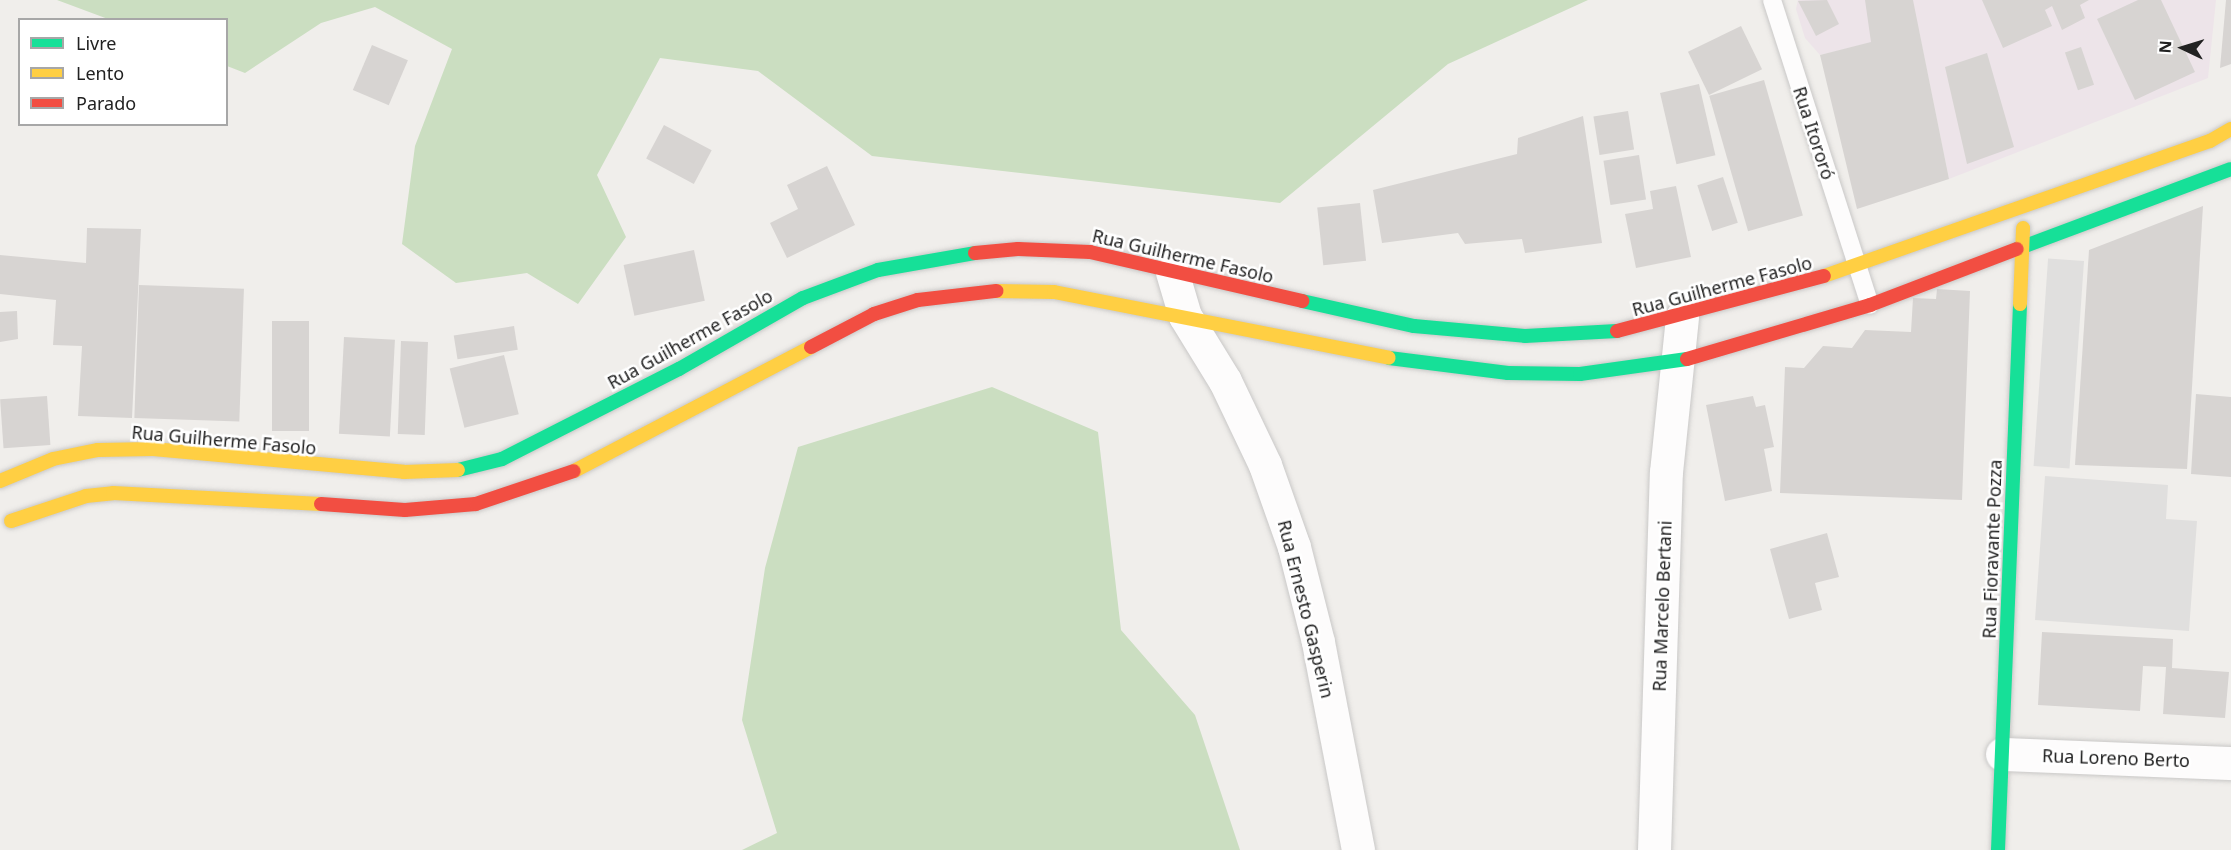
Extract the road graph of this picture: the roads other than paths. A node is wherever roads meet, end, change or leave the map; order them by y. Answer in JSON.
{"nodes":[{"id":1,"x":1772,"y":0,"type":"edge"},
{"id":2,"x":2231,"y":129,"type":"edge"},
{"id":3,"x":2231,"y":169,"type":"edge"},
{"id":4,"x":2023,"y":206,"type":"junction"},
{"id":5,"x":2023,"y":249,"type":"junction"},
{"id":6,"x":1857,"y":267,"type":"junction"},
{"id":7,"x":1172,"y":272,"type":"junction"},
{"id":8,"x":1870,"y":304,"type":"junction"},
{"id":9,"x":1185,"y":316,"type":"junction"},
{"id":10,"x":1682,"y":317,"type":"junction"},
{"id":11,"x":1676,"y":362,"type":"junction"},
{"id":12,"x":0,"y":481,"type":"edge"},
{"id":13,"x":7,"y":505,"type":"dead end"},
{"id":14,"x":2002,"y":754,"type":"junction"},
{"id":15,"x":2231,"y":763,"type":"edge"},
{"id":16,"x":1358,"y":850,"type":"edge"},
{"id":17,"x":1654,"y":850,"type":"edge"},
{"id":18,"x":1998,"y":850,"type":"edge"}],
"edges":[{"from":1,"to":6,"type":"lane","name":"Rua Itororó"},
{"from":2,"to":4,"type":"main road","name":"Rua Guilherme Fasolo"},
{"from":3,"to":5,"type":"main road"},
{"from":4,"to":5,"type":"main road","name":"Rua Fioravante Pozza"},
{"from":4,"to":6,"type":"main road","name":"Rua Guilherme Fasolo"},
{"from":5,"to":8,"type":"main road"},
{"from":5,"to":14,"type":"main road","name":"Rua Fioravante Pozza"},
{"from":6,"to":8,"type":"lane","name":"Rua Itororó"},
{"from":6,"to":10,"type":"main road","name":"Rua Guilherme Fasolo"},
{"from":7,"to":9,"type":"street","name":"Rua Ernesto Gasperin"},
{"from":7,"to":10,"type":"main road","name":"Rua Guilherme Fasolo"},
{"from":7,"to":12,"type":"main road","name":"Rua Guilherme Fasolo"},
{"from":8,"to":11,"type":"main road"},
{"from":9,"to":11,"type":"main road"},
{"from":9,"to":13,"type":"main road"},
{"from":9,"to":16,"type":"street","name":"Rua Ernesto Gasperin"},
{"from":10,"to":11,"type":"street","name":"Rua Marcelo Bertani"},
{"from":11,"to":17,"type":"street","name":"Rua Marcelo Bertani"},
{"from":14,"to":15,"type":"street","name":"Rua Loreno Berto"},
{"from":14,"to":18,"type":"main road","name":"Rua Fioravante Pozza"}]}
